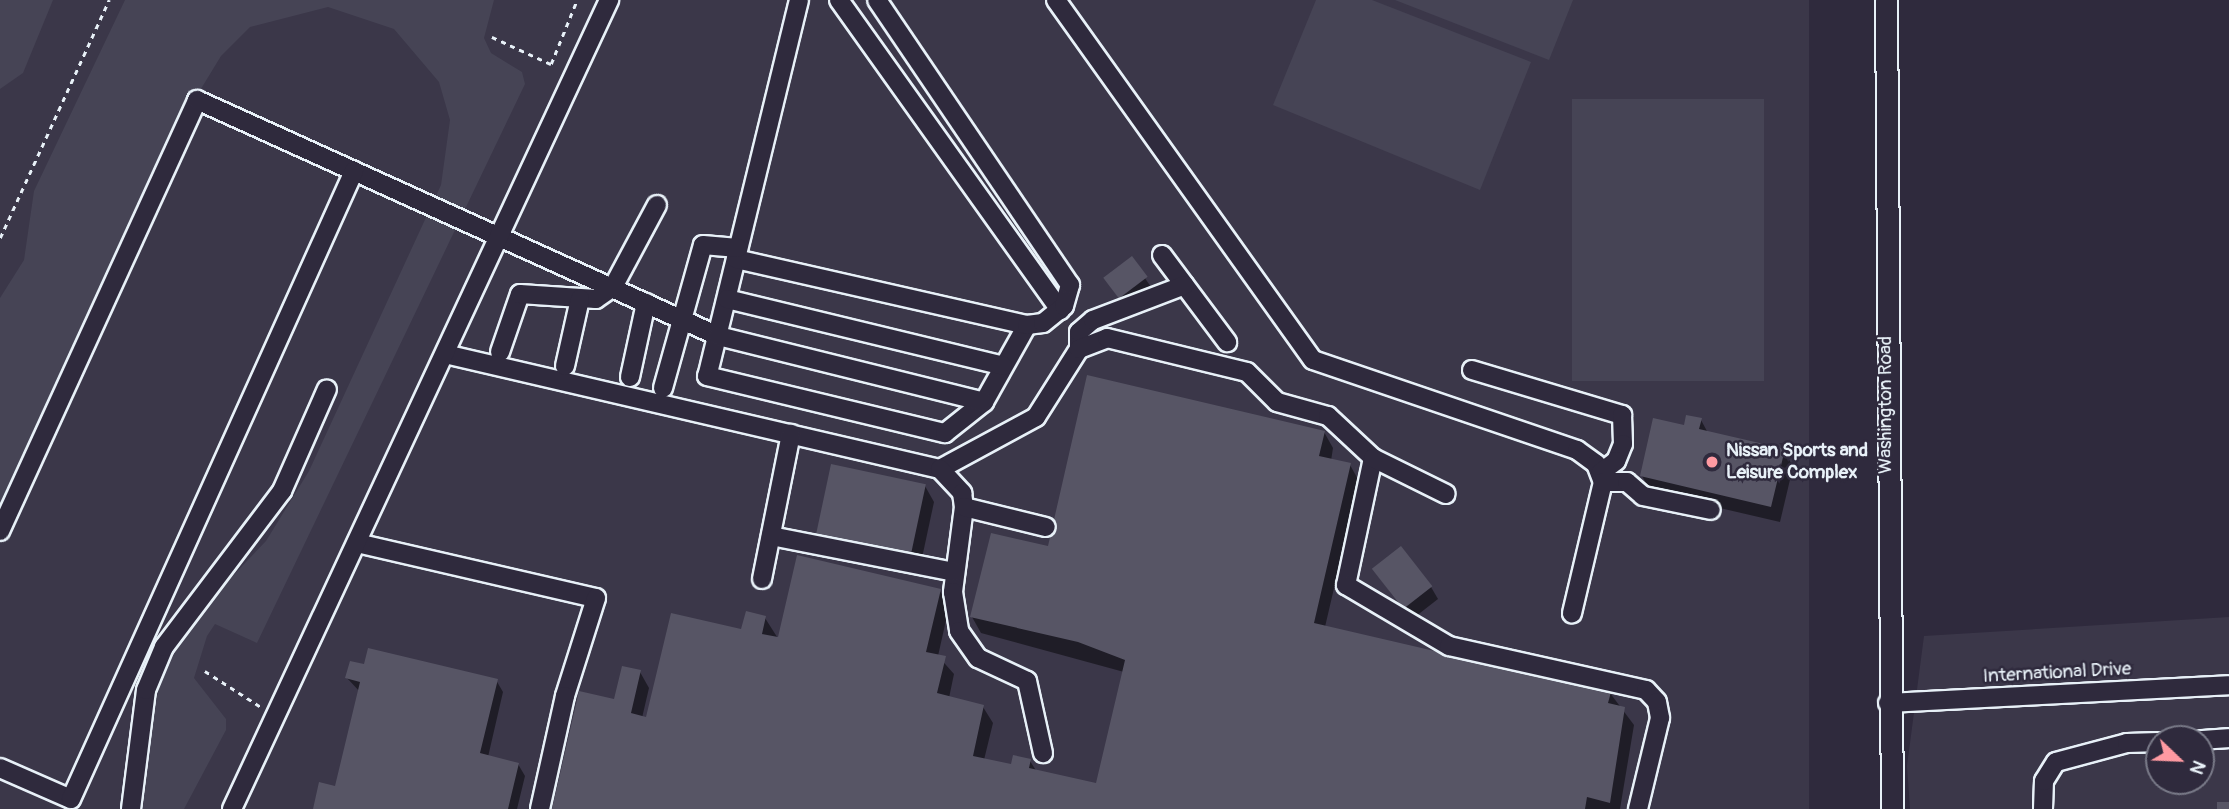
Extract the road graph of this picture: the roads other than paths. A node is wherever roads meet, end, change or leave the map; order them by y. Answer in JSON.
{"nodes":[{"id":1,"x":609,"y":0,"type":"edge"},
{"id":2,"x":799,"y":0,"type":"edge"},
{"id":3,"x":839,"y":0,"type":"edge"},
{"id":4,"x":877,"y":0,"type":"edge"},
{"id":5,"x":1056,"y":0,"type":"edge"},
{"id":6,"x":1886,"y":0,"type":"edge"},
{"id":7,"x":355,"y":171,"type":"junction"},
{"id":8,"x":657,"y":205,"type":"dead end"},
{"id":9,"x":498,"y":238,"type":"junction"},
{"id":10,"x":737,"y":253,"type":"junction"},
{"id":11,"x":1162,"y":255,"type":"dead end"},
{"id":12,"x":1185,"y":285,"type":"junction"},
{"id":13,"x":613,"y":287,"type":"junction"},
{"id":14,"x":580,"y":299,"type":"junction"},
{"id":15,"x":727,"y":299,"type":"junction"},
{"id":16,"x":646,"y":303,"type":"junction"},
{"id":17,"x":1060,"y":310,"type":"junction"},
{"id":18,"x":683,"y":316,"type":"junction"},
{"id":19,"x":1027,"y":325,"type":"junction"},
{"id":20,"x":718,"y":335,"type":"junction"},
{"id":21,"x":1227,"y":342,"type":"dead end"},
{"id":22,"x":1079,"y":349,"type":"junction"},
{"id":23,"x":500,"y":352,"type":"dead end"},
{"id":24,"x":444,"y":354,"type":"junction"},
{"id":25,"x":565,"y":366,"type":"dead end"},
{"id":26,"x":1003,"y":366,"type":"junction"},
{"id":27,"x":1472,"y":370,"type":"dead end"},
{"id":28,"x":630,"y":377,"type":"dead end"},
{"id":29,"x":663,"y":388,"type":"dead end"},
{"id":30,"x":327,"y":389,"type":"dead end"},
{"id":31,"x":984,"y":402,"type":"junction"},
{"id":32,"x":791,"y":434,"type":"junction"},
{"id":33,"x":1373,"y":458,"type":"junction"},
{"id":34,"x":940,"y":469,"type":"junction"},
{"id":35,"x":1602,"y":477,"type":"junction"},
{"id":36,"x":1446,"y":494,"type":"dead end"},
{"id":37,"x":964,"y":507,"type":"junction"},
{"id":38,"x":1711,"y":510,"type":"dead end"},
{"id":39,"x":1046,"y":527,"type":"dead end"},
{"id":40,"x":0,"y":531,"type":"edge"},
{"id":41,"x":771,"y":536,"type":"junction"},
{"id":42,"x":356,"y":543,"type":"junction"},
{"id":43,"x":955,"y":572,"type":"junction"},
{"id":44,"x":762,"y":579,"type":"dead end"},
{"id":45,"x":1572,"y":612,"type":"dead end"},
{"id":46,"x":2229,"y":685,"type":"edge"},
{"id":47,"x":1888,"y":703,"type":"junction"},
{"id":48,"x":2145,"y":742,"type":"edge"},
{"id":49,"x":1043,"y":753,"type":"dead end"},
{"id":50,"x":0,"y":768,"type":"edge"},
{"id":51,"x":131,"y":809,"type":"edge"},
{"id":52,"x":232,"y":809,"type":"edge"},
{"id":53,"x":540,"y":809,"type":"edge"},
{"id":54,"x":1638,"y":809,"type":"edge"},
{"id":55,"x":1892,"y":809,"type":"edge"},
{"id":56,"x":2043,"y":809,"type":"edge"}],
"edges":[{"from":1,"to":9,"type":"street"},
{"from":2,"to":10,"type":"street"},
{"from":3,"to":17,"type":"street"},
{"from":4,"to":17,"type":"street"},
{"from":5,"to":35,"type":"street"},
{"from":6,"to":47,"type":"main road","name":"Washington Road"},
{"from":7,"to":9,"type":"street"},
{"from":7,"to":40,"type":"street"},
{"from":7,"to":50,"type":"street"},
{"from":8,"to":13,"type":"street"},
{"from":9,"to":13,"type":"street"},
{"from":9,"to":24,"type":"street"},
{"from":10,"to":15,"type":"street"},
{"from":10,"to":18,"type":"street"},
{"from":10,"to":19,"type":"street"},
{"from":11,"to":12,"type":"street"},
{"from":12,"to":21,"type":"street"},
{"from":12,"to":22,"type":"street"},
{"from":13,"to":14,"type":"street"},
{"from":13,"to":16,"type":"street"},
{"from":14,"to":23,"type":"street"},
{"from":14,"to":25,"type":"street"},
{"from":15,"to":20,"type":"street"},
{"from":15,"to":26,"type":"street"},
{"from":16,"to":18,"type":"street"},
{"from":16,"to":28,"type":"street"},
{"from":17,"to":19,"type":"street"},
{"from":18,"to":20,"type":"street"},
{"from":18,"to":29,"type":"street"},
{"from":19,"to":26,"type":"street"},
{"from":20,"to":31,"type":"street"},
{"from":20,"to":31,"type":"street"},
{"from":22,"to":33,"type":"street"},
{"from":22,"to":34,"type":"street"},
{"from":24,"to":32,"type":"street"},
{"from":24,"to":42,"type":"street"},
{"from":26,"to":31,"type":"street"},
{"from":27,"to":35,"type":"street"},
{"from":30,"to":51,"type":"street"},
{"from":32,"to":34,"type":"street"},
{"from":32,"to":41,"type":"street"},
{"from":33,"to":36,"type":"street"},
{"from":33,"to":54,"type":"street"},
{"from":34,"to":37,"type":"street"},
{"from":35,"to":38,"type":"street"},
{"from":35,"to":45,"type":"street"},
{"from":37,"to":39,"type":"street"},
{"from":37,"to":43,"type":"street"},
{"from":41,"to":43,"type":"street"},
{"from":41,"to":44,"type":"street"},
{"from":42,"to":52,"type":"street"},
{"from":42,"to":53,"type":"street"},
{"from":43,"to":49,"type":"street"},
{"from":46,"to":47,"type":"street","name":"International Drive"},
{"from":47,"to":55,"type":"main road","name":"Washington Road"},
{"from":48,"to":56,"type":"street"}]}
